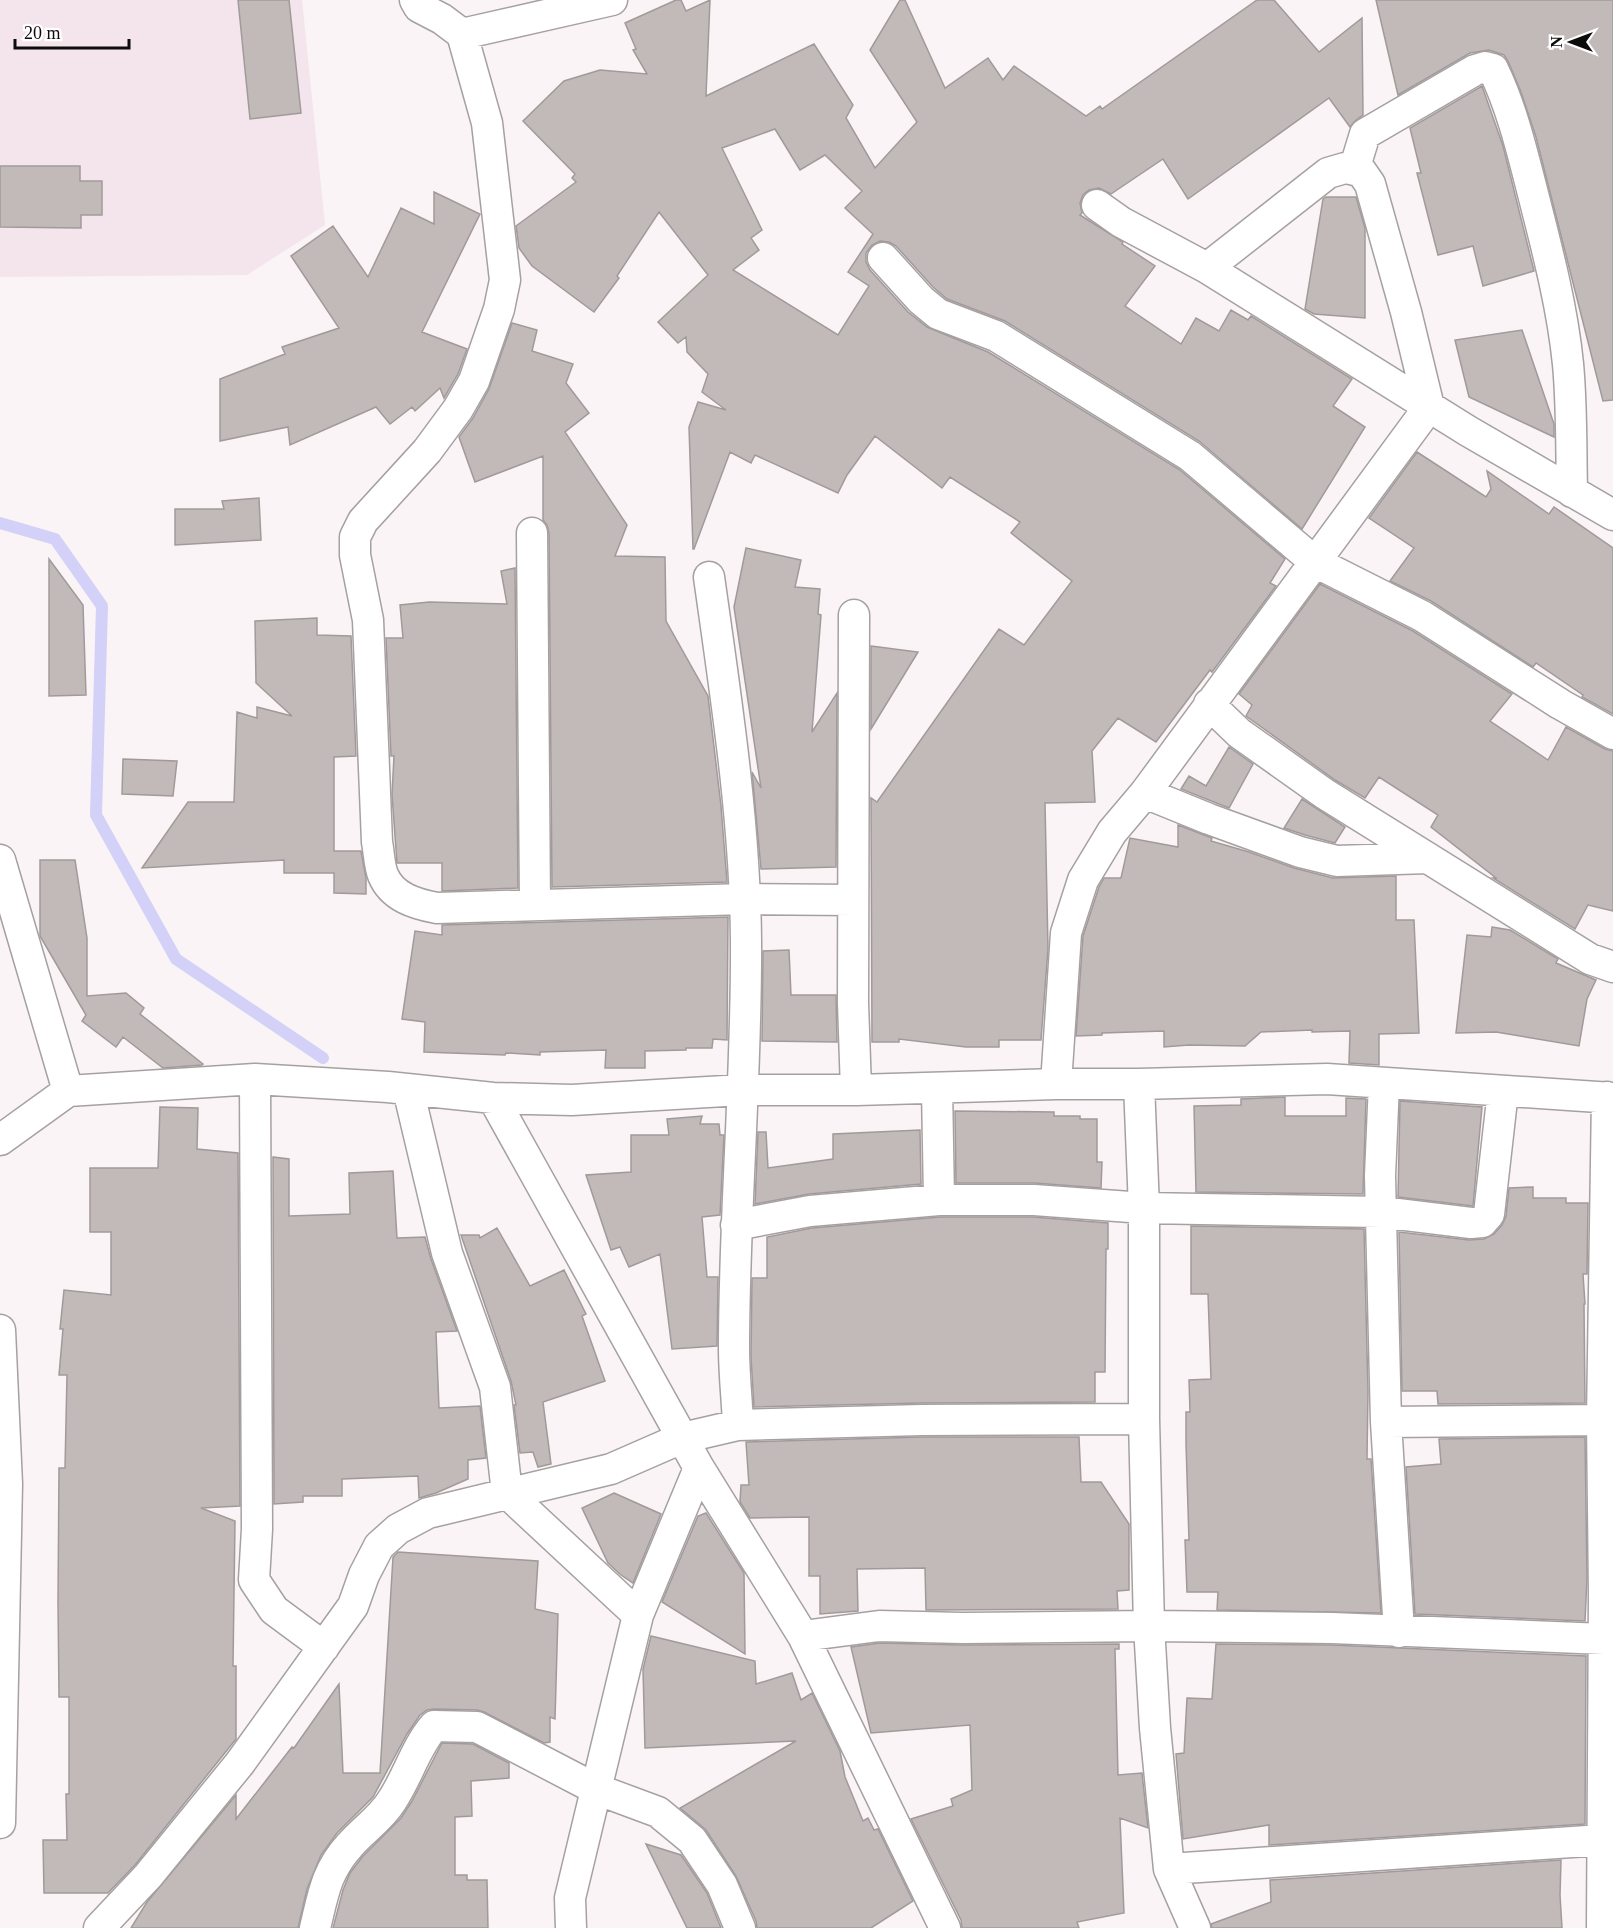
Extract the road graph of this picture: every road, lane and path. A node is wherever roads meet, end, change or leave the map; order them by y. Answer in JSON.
{"nodes":[{"id":1,"x":415,"y":0,"type":"edge"},
{"id":2,"x":612,"y":0,"type":"edge"},
{"id":3,"x":462,"y":34,"type":"junction"},
{"id":4,"x":1354,"y":170,"type":"junction"},
{"id":5,"x":1096,"y":205,"type":"dead end"},
{"id":6,"x":884,"y":258,"type":"dead end"},
{"id":7,"x":1207,"y":268,"type":"junction"},
{"id":8,"x":1429,"y":407,"type":"junction"},
{"id":9,"x":1572,"y":492,"type":"junction"},
{"id":10,"x":1613,"y":515,"type":"edge"},
{"id":11,"x":532,"y":533,"type":"dead end"},
{"id":12,"x":1315,"y":562,"type":"junction"},
{"id":13,"x":709,"y":577,"type":"dead end"},
{"id":14,"x":854,"y":615,"type":"dead end"},
{"id":15,"x":1209,"y":704,"type":"junction"},
{"id":16,"x":1613,"y":734,"type":"edge"},
{"id":17,"x":1145,"y":792,"type":"junction"},
{"id":18,"x":1428,"y":858,"type":"junction"},
{"id":19,"x":0,"y":860,"type":"edge"},
{"id":20,"x":745,"y":899,"type":"junction"},
{"id":21,"x":853,"y":900,"type":"junction"},
{"id":22,"x":535,"y":905,"type":"junction"},
{"id":23,"x":1613,"y":967,"type":"edge"},
{"id":24,"x":255,"y":1079,"type":"junction"},
{"id":25,"x":1384,"y":1083,"type":"junction"},
{"id":26,"x":1056,"y":1084,"type":"junction"},
{"id":27,"x":1139,"y":1084,"type":"junction"},
{"id":28,"x":937,"y":1088,"type":"junction"},
{"id":29,"x":408,"y":1089,"type":"junction"},
{"id":30,"x":742,"y":1090,"type":"junction"},
{"id":31,"x":856,"y":1090,"type":"junction"},
{"id":32,"x":68,"y":1091,"type":"junction"},
{"id":33,"x":1503,"y":1091,"type":"junction"},
{"id":34,"x":1610,"y":1097,"type":"edge"},
{"id":35,"x":493,"y":1098,"type":"junction"},
{"id":36,"x":0,"y":1140,"type":"edge"},
{"id":37,"x":939,"y":1200,"type":"junction"},
{"id":38,"x":1144,"y":1208,"type":"junction"},
{"id":39,"x":1381,"y":1212,"type":"junction"},
{"id":40,"x":736,"y":1225,"type":"junction"},
{"id":41,"x":0,"y":1330,"type":"edge"},
{"id":42,"x":1144,"y":1419,"type":"junction"},
{"id":43,"x":1602,"y":1420,"type":"junction"},
{"id":44,"x":1386,"y":1422,"type":"junction"},
{"id":45,"x":738,"y":1425,"type":"junction"},
{"id":46,"x":682,"y":1438,"type":"junction"},
{"id":47,"x":699,"y":1468,"type":"junction"},
{"id":48,"x":4,"y":1484,"type":"edge"},
{"id":49,"x":507,"y":1493,"type":"junction"},
{"id":50,"x":638,"y":1615,"type":"junction"},
{"id":51,"x":1149,"y":1626,"type":"junction"},
{"id":52,"x":1399,"y":1632,"type":"junction"},
{"id":53,"x":803,"y":1636,"type":"junction"},
{"id":54,"x":1604,"y":1639,"type":"junction"},
{"id":55,"x":324,"y":1647,"type":"junction"},
{"id":56,"x":596,"y":1790,"type":"junction"},
{"id":57,"x":0,"y":1823,"type":"edge"},
{"id":58,"x":1602,"y":1840,"type":"junction"},
{"id":59,"x":1169,"y":1869,"type":"junction"},
{"id":60,"x":99,"y":1928,"type":"edge"},
{"id":61,"x":315,"y":1928,"type":"edge"},
{"id":62,"x":571,"y":1928,"type":"edge"},
{"id":63,"x":740,"y":1928,"type":"edge"},
{"id":64,"x":945,"y":1928,"type":"edge"},
{"id":65,"x":1195,"y":1928,"type":"edge"},
{"id":66,"x":1602,"y":1928,"type":"edge"}],
"edges":[{"from":1,"to":3,"type":"street"},
{"from":2,"to":3,"type":"street"},
{"from":3,"to":22,"type":"street"},
{"from":4,"to":7,"type":"street"},
{"from":4,"to":8,"type":"street"},
{"from":4,"to":9,"type":"street"},
{"from":5,"to":7,"type":"street"},
{"from":6,"to":12,"type":"street"},
{"from":7,"to":8,"type":"street"},
{"from":8,"to":9,"type":"street"},
{"from":8,"to":12,"type":"street"},
{"from":9,"to":10,"type":"street"},
{"from":11,"to":22,"type":"street"},
{"from":12,"to":15,"type":"street"},
{"from":12,"to":16,"type":"street"},
{"from":13,"to":20,"type":"street"},
{"from":14,"to":21,"type":"street"},
{"from":15,"to":17,"type":"street"},
{"from":15,"to":18,"type":"street"},
{"from":17,"to":18,"type":"street"},
{"from":17,"to":26,"type":"street"},
{"from":18,"to":23,"type":"street"},
{"from":19,"to":32,"type":"street"},
{"from":20,"to":21,"type":"street"},
{"from":20,"to":22,"type":"street"},
{"from":20,"to":30,"type":"street"},
{"from":21,"to":31,"type":"street"},
{"from":24,"to":29,"type":"street"},
{"from":24,"to":32,"type":"street"},
{"from":24,"to":55,"type":"street"},
{"from":25,"to":27,"type":"street"},
{"from":25,"to":33,"type":"street"},
{"from":25,"to":39,"type":"street"},
{"from":26,"to":27,"type":"street"},
{"from":26,"to":28,"type":"street"},
{"from":27,"to":38,"type":"street"},
{"from":28,"to":31,"type":"street"},
{"from":28,"to":37,"type":"street"},
{"from":29,"to":35,"type":"street"},
{"from":29,"to":49,"type":"street"},
{"from":30,"to":31,"type":"street"},
{"from":30,"to":35,"type":"street"},
{"from":30,"to":40,"type":"street"},
{"from":32,"to":36,"type":"street"},
{"from":33,"to":34,"type":"street"},
{"from":33,"to":39,"type":"street"},
{"from":34,"to":43,"type":"street"},
{"from":35,"to":46,"type":"street"},
{"from":37,"to":38,"type":"street"},
{"from":37,"to":40,"type":"street"},
{"from":38,"to":39,"type":"street"},
{"from":38,"to":42,"type":"street"},
{"from":39,"to":44,"type":"street"},
{"from":40,"to":45,"type":"street"},
{"from":41,"to":48,"type":"street"},
{"from":42,"to":45,"type":"street"},
{"from":42,"to":51,"type":"street"},
{"from":43,"to":44,"type":"street"},
{"from":43,"to":54,"type":"street"},
{"from":44,"to":52,"type":"street"},
{"from":45,"to":46,"type":"street"},
{"from":46,"to":47,"type":"street"},
{"from":46,"to":49,"type":"street"},
{"from":47,"to":50,"type":"street"},
{"from":47,"to":53,"type":"street"},
{"from":48,"to":57,"type":"street"},
{"from":49,"to":50,"type":"street"},
{"from":49,"to":55,"type":"street"},
{"from":50,"to":56,"type":"street"},
{"from":51,"to":52,"type":"street"},
{"from":51,"to":53,"type":"street"},
{"from":51,"to":59,"type":"street"},
{"from":52,"to":54,"type":"street"},
{"from":53,"to":64,"type":"street"},
{"from":54,"to":58,"type":"street"},
{"from":55,"to":60,"type":"street"},
{"from":56,"to":61,"type":"street"},
{"from":56,"to":62,"type":"street"},
{"from":56,"to":63,"type":"street"},
{"from":58,"to":59,"type":"street"},
{"from":58,"to":66,"type":"street"},
{"from":59,"to":65,"type":"street"}]}
